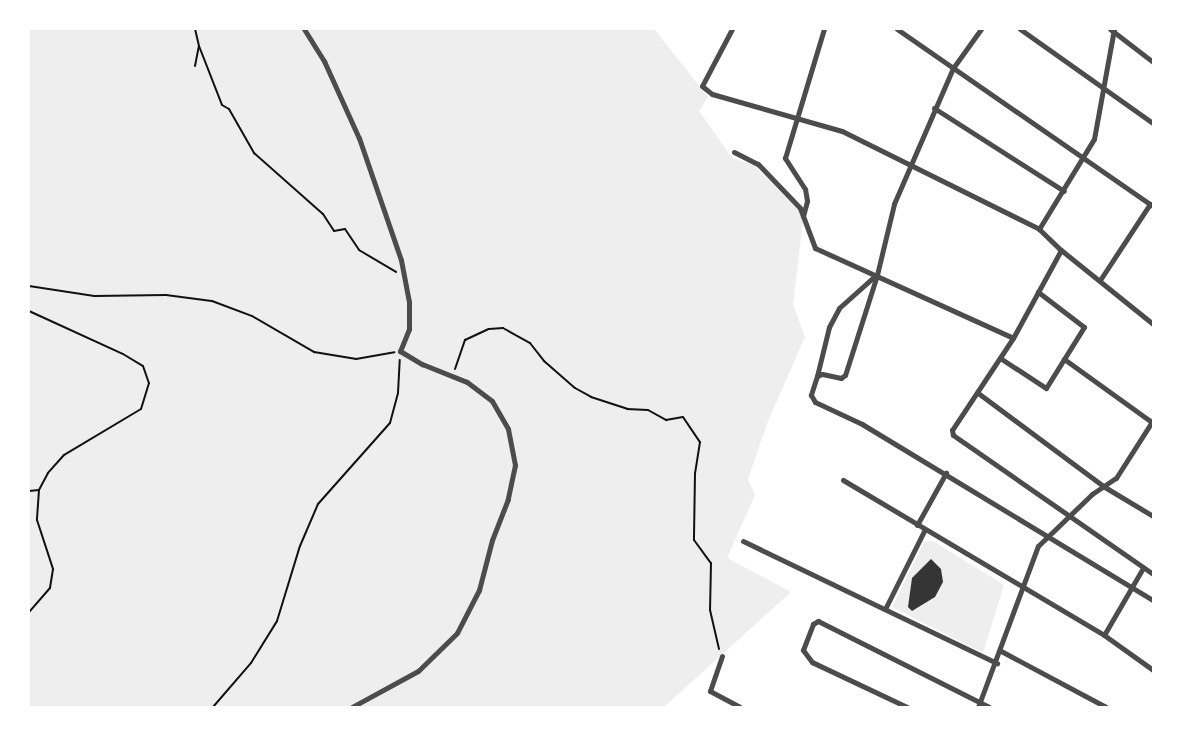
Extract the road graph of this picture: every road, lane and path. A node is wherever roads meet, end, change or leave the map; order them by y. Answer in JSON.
{"nodes":[{"id":1,"x":195,"y":29,"type":"edge"},
{"id":2,"x":304,"y":29,"type":"edge"},
{"id":3,"x":732,"y":29,"type":"edge"},
{"id":4,"x":824,"y":29,"type":"edge"},
{"id":5,"x":897,"y":29,"type":"edge"},
{"id":6,"x":981,"y":29,"type":"edge"},
{"id":7,"x":1020,"y":29,"type":"edge"},
{"id":8,"x":1113,"y":30,"type":"edge"},
{"id":9,"x":199,"y":46,"type":"junction"},
{"id":10,"x":1153,"y":62,"type":"edge"},
{"id":11,"x":195,"y":66,"type":"dead end"},
{"id":12,"x":954,"y":68,"type":"junction"},
{"id":13,"x":1103,"y":87,"type":"junction"},
{"id":14,"x":934,"y":108,"type":"junction"},
{"id":15,"x":799,"y":117,"type":"junction"},
{"id":16,"x":1153,"y":123,"type":"edge"},
{"id":17,"x":734,"y":152,"type":"dead end"},
{"id":18,"x":1084,"y":157,"type":"junction"},
{"id":19,"x":911,"y":164,"type":"junction"},
{"id":20,"x":1064,"y":191,"type":"junction"},
{"id":21,"x":1152,"y":205,"type":"edge"},
{"id":22,"x":804,"y":216,"type":"junction"},
{"id":23,"x":1040,"y":229,"type":"junction"},
{"id":24,"x":1061,"y":250,"type":"junction"},
{"id":25,"x":404,"y":274,"type":"junction"},
{"id":26,"x":877,"y":274,"type":"junction"},
{"id":27,"x":1100,"y":280,"type":"junction"},
{"id":28,"x":29,"y":286,"type":"edge"},
{"id":29,"x":1038,"y":292,"type":"junction"},
{"id":30,"x":29,"y":311,"type":"edge"},
{"id":31,"x":1153,"y":324,"type":"edge"},
{"id":32,"x":1013,"y":338,"type":"junction"},
{"id":33,"x":400,"y":351,"type":"junction"},
{"id":34,"x":1000,"y":358,"type":"junction"},
{"id":35,"x":1064,"y":360,"type":"junction"},
{"id":36,"x":453,"y":376,"type":"junction"},
{"id":37,"x":816,"y":376,"type":"junction"},
{"id":38,"x":978,"y":393,"type":"junction"},
{"id":39,"x":1153,"y":422,"type":"edge"},
{"id":40,"x":946,"y":473,"type":"junction"},
{"id":41,"x":843,"y":480,"type":"dead end"},
{"id":42,"x":1103,"y":486,"type":"junction"},
{"id":43,"x":39,"y":490,"type":"junction"},
{"id":44,"x":29,"y":491,"type":"edge"},
{"id":45,"x":1068,"y":516,"type":"junction"},
{"id":46,"x":1153,"y":516,"type":"edge"},
{"id":47,"x":917,"y":525,"type":"junction"},
{"id":48,"x":925,"y":530,"type":"junction"},
{"id":49,"x":1048,"y":535,"type":"junction"},
{"id":50,"x":743,"y":541,"type":"dead end"},
{"id":51,"x":1143,"y":568,"type":"junction"},
{"id":52,"x":1153,"y":574,"type":"edge"},
{"id":53,"x":1023,"y":586,"type":"junction"},
{"id":54,"x":1131,"y":587,"type":"junction"},
{"id":55,"x":1153,"y":600,"type":"edge"},
{"id":56,"x":885,"y":609,"type":"junction"},
{"id":57,"x":29,"y":612,"type":"edge"},
{"id":58,"x":1104,"y":635,"type":"junction"},
{"id":59,"x":1001,"y":651,"type":"junction"},
{"id":60,"x":722,"y":656,"type":"joint"},
{"id":61,"x":997,"y":663,"type":"junction"},
{"id":62,"x":1153,"y":670,"type":"edge"},
{"id":63,"x":979,"y":705,"type":"edge"},
{"id":64,"x":213,"y":707,"type":"edge"},
{"id":65,"x":352,"y":707,"type":"edge"},
{"id":66,"x":740,"y":707,"type":"edge"},
{"id":67,"x":907,"y":707,"type":"edge"},
{"id":68,"x":989,"y":707,"type":"edge"},
{"id":69,"x":1104,"y":707,"type":"edge"}],
"edges":[{"from":1,"to":9,"type":"path"},
{"from":2,"to":25,"type":"street"},
{"from":3,"to":15,"type":"street"},
{"from":4,"to":15,"type":"street"},
{"from":5,"to":12,"type":"street"},
{"from":6,"to":12,"type":"street"},
{"from":7,"to":13,"type":"street"},
{"from":8,"to":10,"type":"street"},
{"from":8,"to":13,"type":"street"},
{"from":9,"to":11,"type":"path"},
{"from":9,"to":25,"type":"path"},
{"from":12,"to":14,"type":"street"},
{"from":12,"to":18,"type":"street"},
{"from":13,"to":16,"type":"street"},
{"from":13,"to":18,"type":"street"},
{"from":14,"to":19,"type":"street"},
{"from":14,"to":20,"type":"street"},
{"from":15,"to":19,"type":"street"},
{"from":15,"to":22,"type":"street"},
{"from":17,"to":22,"type":"street"},
{"from":18,"to":20,"type":"street"},
{"from":18,"to":21,"type":"street"},
{"from":19,"to":23,"type":"street"},
{"from":19,"to":26,"type":"street"},
{"from":20,"to":23,"type":"street"},
{"from":21,"to":27,"type":"street"},
{"from":22,"to":26,"type":"street"},
{"from":23,"to":24,"type":"street"},
{"from":24,"to":27,"type":"street"},
{"from":24,"to":29,"type":"street"},
{"from":25,"to":33,"type":"street"},
{"from":26,"to":32,"type":"street"},
{"from":26,"to":37,"type":"street"},
{"from":26,"to":37,"type":"street"},
{"from":27,"to":31,"type":"street"},
{"from":28,"to":33,"type":"path"},
{"from":29,"to":32,"type":"street"},
{"from":29,"to":35,"type":"street"},
{"from":30,"to":43,"type":"path"},
{"from":32,"to":34,"type":"street"},
{"from":33,"to":36,"type":"street"},
{"from":33,"to":64,"type":"path"},
{"from":34,"to":35,"type":"street"},
{"from":34,"to":38,"type":"street"},
{"from":35,"to":39,"type":"street"},
{"from":36,"to":60,"type":"path"},
{"from":36,"to":65,"type":"street"},
{"from":37,"to":40,"type":"street"},
{"from":38,"to":42,"type":"street"},
{"from":38,"to":45,"type":"street"},
{"from":39,"to":42,"type":"street"},
{"from":40,"to":47,"type":"street"},
{"from":40,"to":49,"type":"street"},
{"from":41,"to":47,"type":"street"},
{"from":42,"to":45,"type":"street"},
{"from":42,"to":46,"type":"street"},
{"from":43,"to":44,"type":"path"},
{"from":43,"to":57,"type":"path"},
{"from":45,"to":49,"type":"street"},
{"from":45,"to":51,"type":"street"},
{"from":47,"to":48,"type":"street"},
{"from":48,"to":53,"type":"street"},
{"from":48,"to":56,"type":"street"},
{"from":49,"to":53,"type":"street"},
{"from":49,"to":54,"type":"street"},
{"from":50,"to":56,"type":"street"},
{"from":51,"to":52,"type":"street"},
{"from":51,"to":54,"type":"street"},
{"from":53,"to":58,"type":"street"},
{"from":53,"to":59,"type":"street"},
{"from":54,"to":55,"type":"street"},
{"from":54,"to":58,"type":"street"},
{"from":56,"to":61,"type":"street"},
{"from":58,"to":62,"type":"street"},
{"from":59,"to":61,"type":"street"},
{"from":59,"to":69,"type":"street"},
{"from":60,"to":66,"type":"street"},
{"from":61,"to":63,"type":"street"},
{"from":63,"to":67,"type":"street"},
{"from":63,"to":68,"type":"street"}]}
